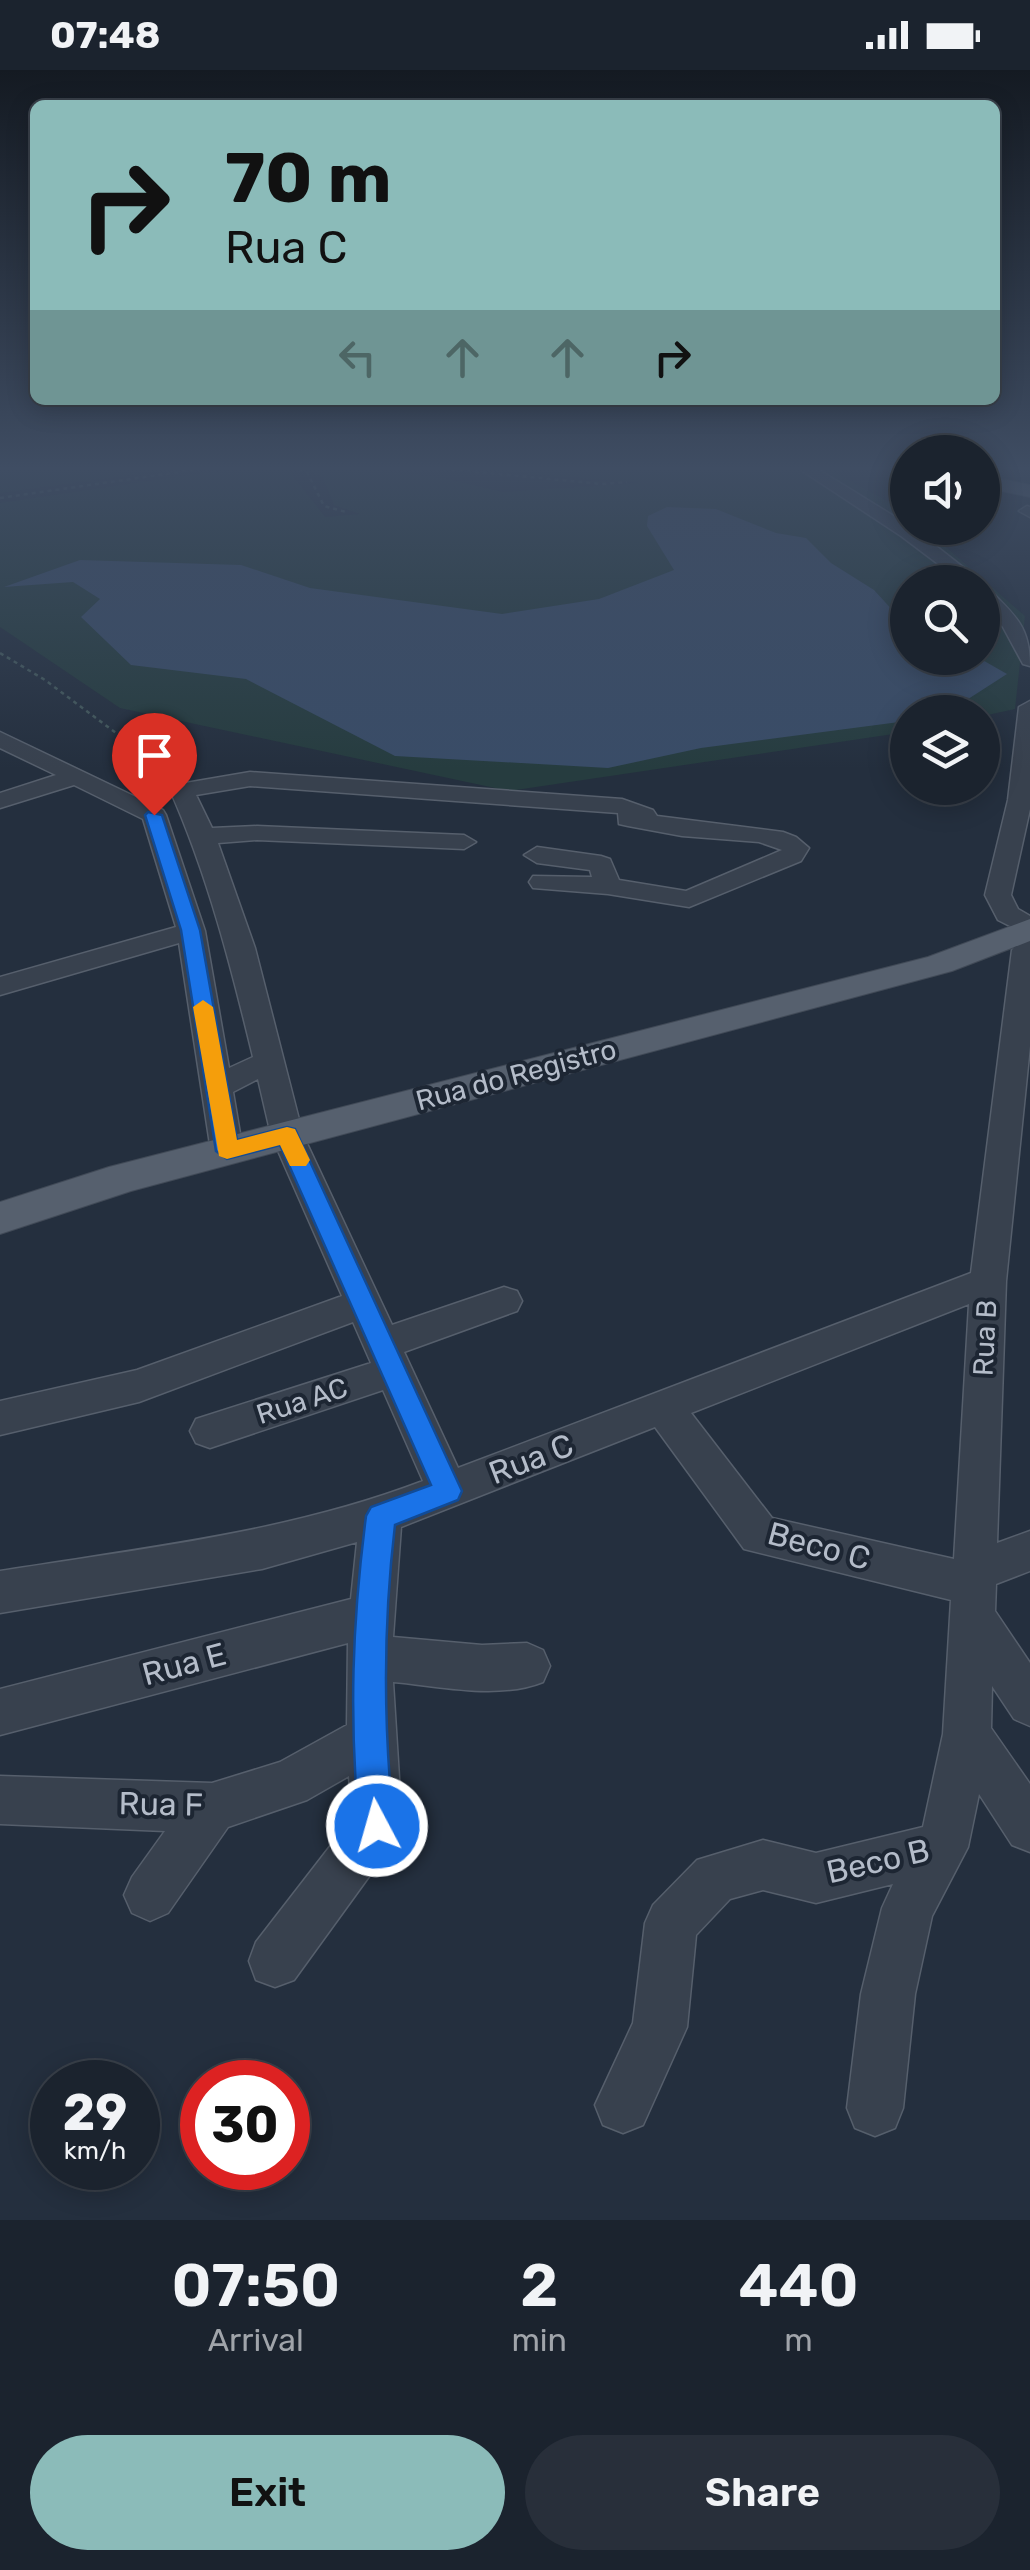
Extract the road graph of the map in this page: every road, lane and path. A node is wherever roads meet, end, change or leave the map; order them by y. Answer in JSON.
{"nodes":[{"id":1,"x":1000,"y":612,"type":"edge"},
{"id":2,"x":0,"y":652,"type":"edge"},
{"id":3,"x":1030,"y":660,"type":"edge"},
{"id":4,"x":1030,"y":707,"type":"edge"},
{"id":5,"x":0,"y":739,"type":"edge"},
{"id":6,"x":74,"y":777,"type":"junction"},
{"id":7,"x":182,"y":790,"type":"junction"},
{"id":8,"x":0,"y":801,"type":"edge"},
{"id":9,"x":203,"y":836,"type":"junction"},
{"id":10,"x":464,"y":842,"type":"dead end"},
{"id":11,"x":537,"y":855,"type":"dead end"},
{"id":12,"x":542,"y":882,"type":"dead end"},
{"id":13,"x":608,"y":886,"type":"junction"},
{"id":14,"x":1030,"y":928,"type":"edge"},
{"id":15,"x":190,"y":930,"type":"junction"},
{"id":16,"x":1030,"y":946,"type":"edge"},
{"id":17,"x":0,"y":986,"type":"edge"},
{"id":18,"x":270,"y":1060,"type":"junction"},
{"id":19,"x":216,"y":1087,"type":"junction"},
{"id":20,"x":287,"y":1135,"type":"junction"},
{"id":21,"x":227,"y":1151,"type":"junction"},
{"id":22,"x":0,"y":1218,"type":"edge"},
{"id":23,"x":988,"y":1281,"type":"junction"},
{"id":24,"x":504,"y":1301,"type":"dead end"},
{"id":25,"x":363,"y":1303,"type":"junction"},
{"id":26,"x":388,"y":1358,"type":"junction"},
{"id":27,"x":664,"y":1408,"type":"junction"},
{"id":28,"x":0,"y":1418,"type":"edge"},
{"id":29,"x":210,"y":1432,"type":"dead end"},
{"id":30,"x":448,"y":1491,"type":"junction"},
{"id":31,"x":381,"y":1516,"type":"junction"},
{"id":32,"x":1030,"y":1551,"type":"edge"},
{"id":33,"x":972,"y":1590,"type":"junction"},
{"id":34,"x":0,"y":1592,"type":"edge"},
{"id":35,"x":369,"y":1636,"type":"junction"},
{"id":36,"x":527,"y":1666,"type":"dead end"},
{"id":37,"x":1030,"y":1703,"type":"edge"},
{"id":38,"x":0,"y":1712,"type":"edge"},
{"id":39,"x":966,"y":1734,"type":"junction"},
{"id":40,"x":368,"y":1739,"type":"junction"},
{"id":41,"x":0,"y":1800,"type":"edge"},
{"id":42,"x":212,"y":1808,"type":"junction"},
{"id":43,"x":1030,"y":1826,"type":"edge"},
{"id":44,"x":943,"y":1847,"type":"junction"},
{"id":45,"x":150,"y":1894,"type":"dead end"},
{"id":46,"x":276,"y":1961,"type":"dead end"},
{"id":47,"x":622,"y":2105,"type":"dead end"},
{"id":48,"x":875,"y":2108,"type":"dead end"}],
"edges":[{"from":1,"to":3,"type":"street"},
{"from":2,"to":7,"type":"path"},
{"from":4,"to":14,"type":"street"},
{"from":5,"to":6,"type":"street"},
{"from":6,"to":8,"type":"street"},
{"from":6,"to":15,"type":"street"},
{"from":7,"to":9,"type":"street"},
{"from":7,"to":13,"type":"street"},
{"from":9,"to":10,"type":"street"},
{"from":9,"to":18,"type":"street"},
{"from":11,"to":13,"type":"street"},
{"from":12,"to":13,"type":"street"},
{"from":14,"to":20,"type":"main road","name":"Rua do Registro"},
{"from":15,"to":17,"type":"street"},
{"from":15,"to":19,"type":"street"},
{"from":16,"to":23,"type":"street","name":"Rua B"},
{"from":18,"to":19,"type":"street"},
{"from":18,"to":20,"type":"street"},
{"from":19,"to":21,"type":"street"},
{"from":20,"to":21,"type":"main road","name":"Rua do Registro"},
{"from":20,"to":25,"type":"street"},
{"from":21,"to":22,"type":"main road","name":"Rua do Registro"},
{"from":23,"to":27,"type":"street","name":"Rua C"},
{"from":23,"to":33,"type":"street","name":"Rua B"},
{"from":24,"to":26,"type":"street","name":"Rua AC"},
{"from":25,"to":26,"type":"street"},
{"from":25,"to":28,"type":"street"},
{"from":26,"to":29,"type":"street","name":"Rua AC"},
{"from":26,"to":30,"type":"street"},
{"from":27,"to":30,"type":"street","name":"Rua C"},
{"from":27,"to":33,"type":"street","name":"Beco C"},
{"from":30,"to":31,"type":"street","name":"Rua C"},
{"from":31,"to":34,"type":"street","name":"Rua C"},
{"from":31,"to":35,"type":"street"},
{"from":32,"to":33,"type":"street"},
{"from":33,"to":37,"type":"street"},
{"from":33,"to":39,"type":"street","name":"Rua B"},
{"from":35,"to":36,"type":"street"},
{"from":35,"to":38,"type":"street","name":"Rua E"},
{"from":35,"to":40,"type":"street"},
{"from":39,"to":43,"type":"street"},
{"from":39,"to":44,"type":"street","name":"Beco B"},
{"from":40,"to":42,"type":"street","name":"Rua F"},
{"from":40,"to":46,"type":"street"},
{"from":41,"to":42,"type":"street","name":"Rua F"},
{"from":42,"to":45,"type":"street"},
{"from":44,"to":47,"type":"street","name":"Beco B"},
{"from":44,"to":48,"type":"street"}]}
